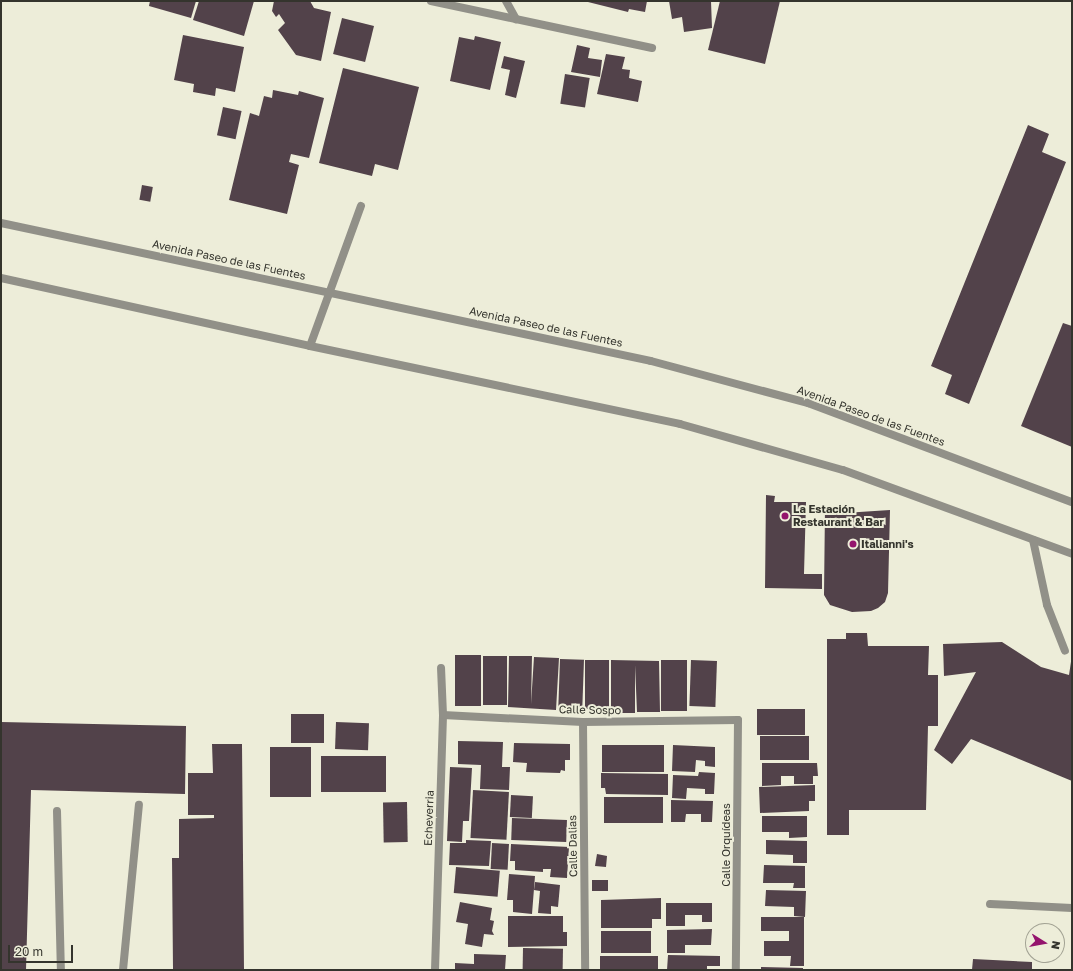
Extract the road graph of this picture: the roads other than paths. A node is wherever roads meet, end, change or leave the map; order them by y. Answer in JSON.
{"nodes":[{"id":1,"x":431,"y":1,"type":"edge"},
{"id":2,"x":506,"y":1,"type":"edge"},
{"id":3,"x":516,"y":19,"type":"junction"},
{"id":4,"x":652,"y":48,"type":"dead end"},
{"id":5,"x":361,"y":206,"type":"dead end"},
{"id":6,"x":1,"y":223,"type":"edge"},
{"id":7,"x":1,"y":278,"type":"edge"},
{"id":8,"x":328,"y":292,"type":"junction"},
{"id":9,"x":310,"y":346,"type":"junction"},
{"id":10,"x":1072,"y":502,"type":"edge"},
{"id":11,"x":1033,"y":540,"type":"junction"},
{"id":12,"x":1072,"y":554,"type":"edge"},
{"id":13,"x":1065,"y":651,"type":"dead end"},
{"id":14,"x":441,"y":668,"type":"dead end"},
{"id":15,"x":443,"y":715,"type":"junction"},
{"id":16,"x":738,"y":720,"type":"joint"},
{"id":17,"x":583,"y":722,"type":"junction"},
{"id":18,"x":139,"y":805,"type":"dead end"},
{"id":19,"x":57,"y":811,"type":"dead end"},
{"id":20,"x":990,"y":904,"type":"dead end"},
{"id":21,"x":1072,"y":908,"type":"edge"},
{"id":22,"x":61,"y":970,"type":"edge"},
{"id":23,"x":123,"y":970,"type":"edge"},
{"id":24,"x":435,"y":970,"type":"edge"},
{"id":25,"x":585,"y":970,"type":"edge"},
{"id":26,"x":736,"y":970,"type":"edge"}],
"edges":[{"from":1,"to":3,"type":"street"},
{"from":2,"to":3,"type":"street"},
{"from":3,"to":4,"type":"street"},
{"from":5,"to":8,"type":"street"},
{"from":6,"to":8,"type":"street","name":"Avenida Paseo de las Fuentes"},
{"from":7,"to":9,"type":"street"},
{"from":8,"to":9,"type":"street"},
{"from":8,"to":10,"type":"street","name":"Avenida Paseo de las Fuentes"},
{"from":9,"to":11,"type":"street"},
{"from":11,"to":12,"type":"street"},
{"from":11,"to":13,"type":"street"},
{"from":14,"to":15,"type":"street","name":"Echeverria"},
{"from":15,"to":17,"type":"street","name":"Calle Sospo"},
{"from":15,"to":24,"type":"street","name":"Echeverria"},
{"from":16,"to":17,"type":"street","name":"Calle Sospo"},
{"from":16,"to":26,"type":"street","name":"Calle Orquídeas"},
{"from":17,"to":25,"type":"street","name":"Calle Dalias"},
{"from":18,"to":23,"type":"street"},
{"from":19,"to":22,"type":"street"},
{"from":20,"to":21,"type":"street"}]}
